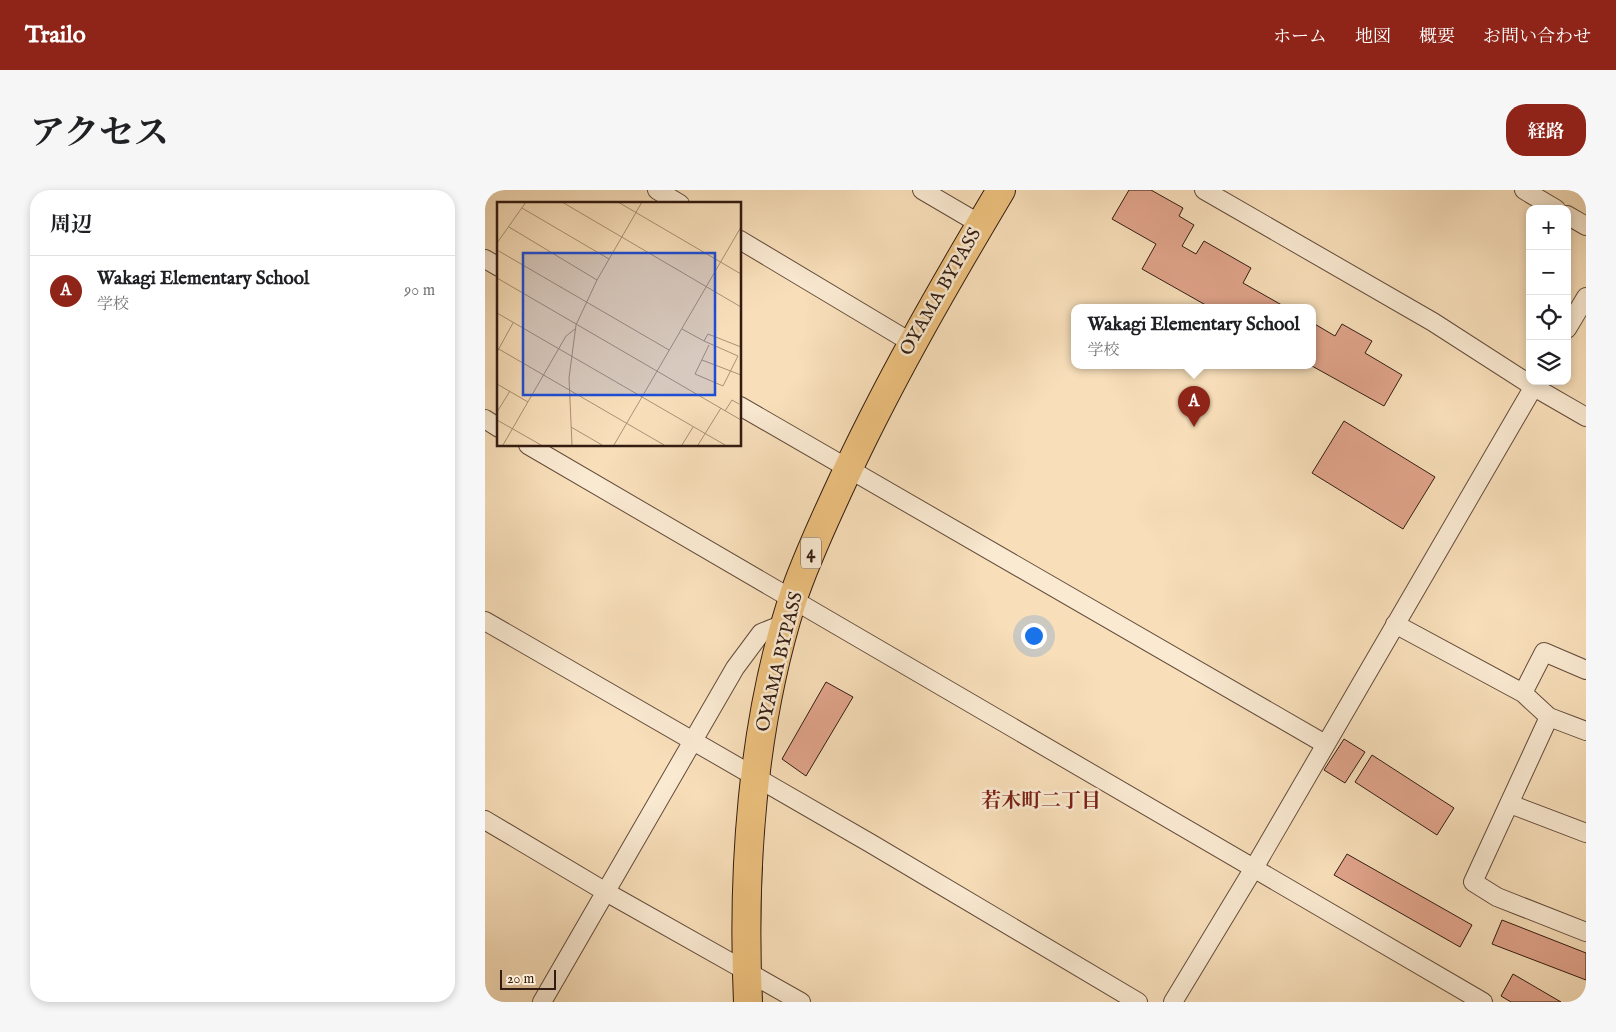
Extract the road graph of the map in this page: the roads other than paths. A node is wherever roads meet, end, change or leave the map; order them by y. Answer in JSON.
{"nodes":[{"id":1,"x":657,"y":190,"type":"edge"},
{"id":2,"x":922,"y":190,"type":"edge"},
{"id":3,"x":1001,"y":190,"type":"edge"},
{"id":4,"x":1204,"y":190,"type":"edge"},
{"id":5,"x":1524,"y":190,"type":"edge"},
{"id":6,"x":677,"y":202,"type":"edge"},
{"id":7,"x":1549,"y":205,"type":"edge"},
{"id":8,"x":1571,"y":217,"type":"edge"},
{"id":9,"x":980,"y":224,"type":"junction"},
{"id":10,"x":1586,"y":226,"type":"edge"},
{"id":11,"x":741,"y":241,"type":"edge"},
{"id":12,"x":485,"y":259,"type":"edge"},
{"id":13,"x":497,"y":266,"type":"edge"},
{"id":14,"x":1586,"y":296,"type":"edge"},
{"id":15,"x":1571,"y":322,"type":"edge"},
{"id":16,"x":912,"y":343,"type":"junction"},
{"id":17,"x":1526,"y":378,"type":"edge"},
{"id":18,"x":1535,"y":385,"type":"edge"},
{"id":19,"x":1538,"y":385,"type":"edge"},
{"id":20,"x":741,"y":407,"type":"edge"},
{"id":21,"x":1586,"y":417,"type":"edge"},
{"id":22,"x":485,"y":420,"type":"edge"},
{"id":23,"x":497,"y":427,"type":"edge"},
{"id":24,"x":530,"y":446,"type":"edge"},
{"id":25,"x":849,"y":468,"type":"junction"},
{"id":26,"x":789,"y":612,"type":"junction"},
{"id":27,"x":485,"y":621,"type":"edge"},
{"id":28,"x":1395,"y":624,"type":"junction"},
{"id":29,"x":1586,"y":670,"type":"edge"},
{"id":30,"x":1523,"y":693,"type":"junction"},
{"id":31,"x":1549,"y":717,"type":"junction"},
{"id":32,"x":1586,"y":731,"type":"edge"},
{"id":33,"x":693,"y":741,"type":"junction"},
{"id":34,"x":1325,"y":744,"type":"junction"},
{"id":35,"x":756,"y":778,"type":"junction"},
{"id":36,"x":1509,"y":804,"type":"junction"},
{"id":37,"x":485,"y":820,"type":"edge"},
{"id":38,"x":1586,"y":833,"type":"edge"},
{"id":39,"x":1254,"y":868,"type":"junction"},
{"id":40,"x":605,"y":892,"type":"junction"},
{"id":41,"x":1586,"y":932,"type":"edge"},
{"id":42,"x":747,"y":972,"type":"junction"},
{"id":43,"x":542,"y":1002,"type":"edge"},
{"id":44,"x":748,"y":1002,"type":"edge"},
{"id":45,"x":801,"y":1002,"type":"edge"},
{"id":46,"x":1138,"y":1002,"type":"edge"},
{"id":47,"x":1173,"y":1002,"type":"edge"},
{"id":48,"x":1483,"y":1002,"type":"edge"}],
"edges":[{"from":1,"to":6,"type":"street"},
{"from":2,"to":9,"type":"street"},
{"from":3,"to":9,"type":"highway","name":"OYAMA BYPASS","number":"4"},
{"from":4,"to":17,"type":"street"},
{"from":5,"to":7,"type":"street"},
{"from":8,"to":10,"type":"street"},
{"from":9,"to":16,"type":"highway","name":"OYAMA BYPASS","number":"4"},
{"from":11,"to":16,"type":"street"},
{"from":12,"to":13,"type":"street"},
{"from":14,"to":15,"type":"street"},
{"from":16,"to":25,"type":"highway","name":"OYAMA BYPASS","number":"4"},
{"from":18,"to":28,"type":"street"},
{"from":19,"to":21,"type":"street"},
{"from":20,"to":25,"type":"street"},
{"from":22,"to":23,"type":"street"},
{"from":24,"to":26,"type":"street"},
{"from":25,"to":26,"type":"highway","name":"OYAMA BYPASS","number":"4"},
{"from":25,"to":34,"type":"street"},
{"from":26,"to":33,"type":"street"},
{"from":26,"to":35,"type":"highway","name":"OYAMA BYPASS","number":"4"},
{"from":26,"to":39,"type":"street"},
{"from":27,"to":33,"type":"street"},
{"from":28,"to":30,"type":"street"},
{"from":28,"to":34,"type":"street"},
{"from":29,"to":30,"type":"street"},
{"from":30,"to":31,"type":"street"},
{"from":31,"to":32,"type":"street"},
{"from":31,"to":36,"type":"street"},
{"from":33,"to":35,"type":"street"},
{"from":33,"to":40,"type":"street"},
{"from":34,"to":39,"type":"street"},
{"from":35,"to":42,"type":"highway","name":"OYAMA BYPASS","number":"4"},
{"from":35,"to":46,"type":"street"},
{"from":36,"to":38,"type":"street"},
{"from":36,"to":41,"type":"street"},
{"from":37,"to":40,"type":"street"},
{"from":39,"to":47,"type":"street"},
{"from":39,"to":48,"type":"street"},
{"from":40,"to":42,"type":"street"},
{"from":40,"to":43,"type":"street"},
{"from":42,"to":44,"type":"highway","name":"OYAMA BYPASS","number":"4"},
{"from":42,"to":45,"type":"street"}]}
